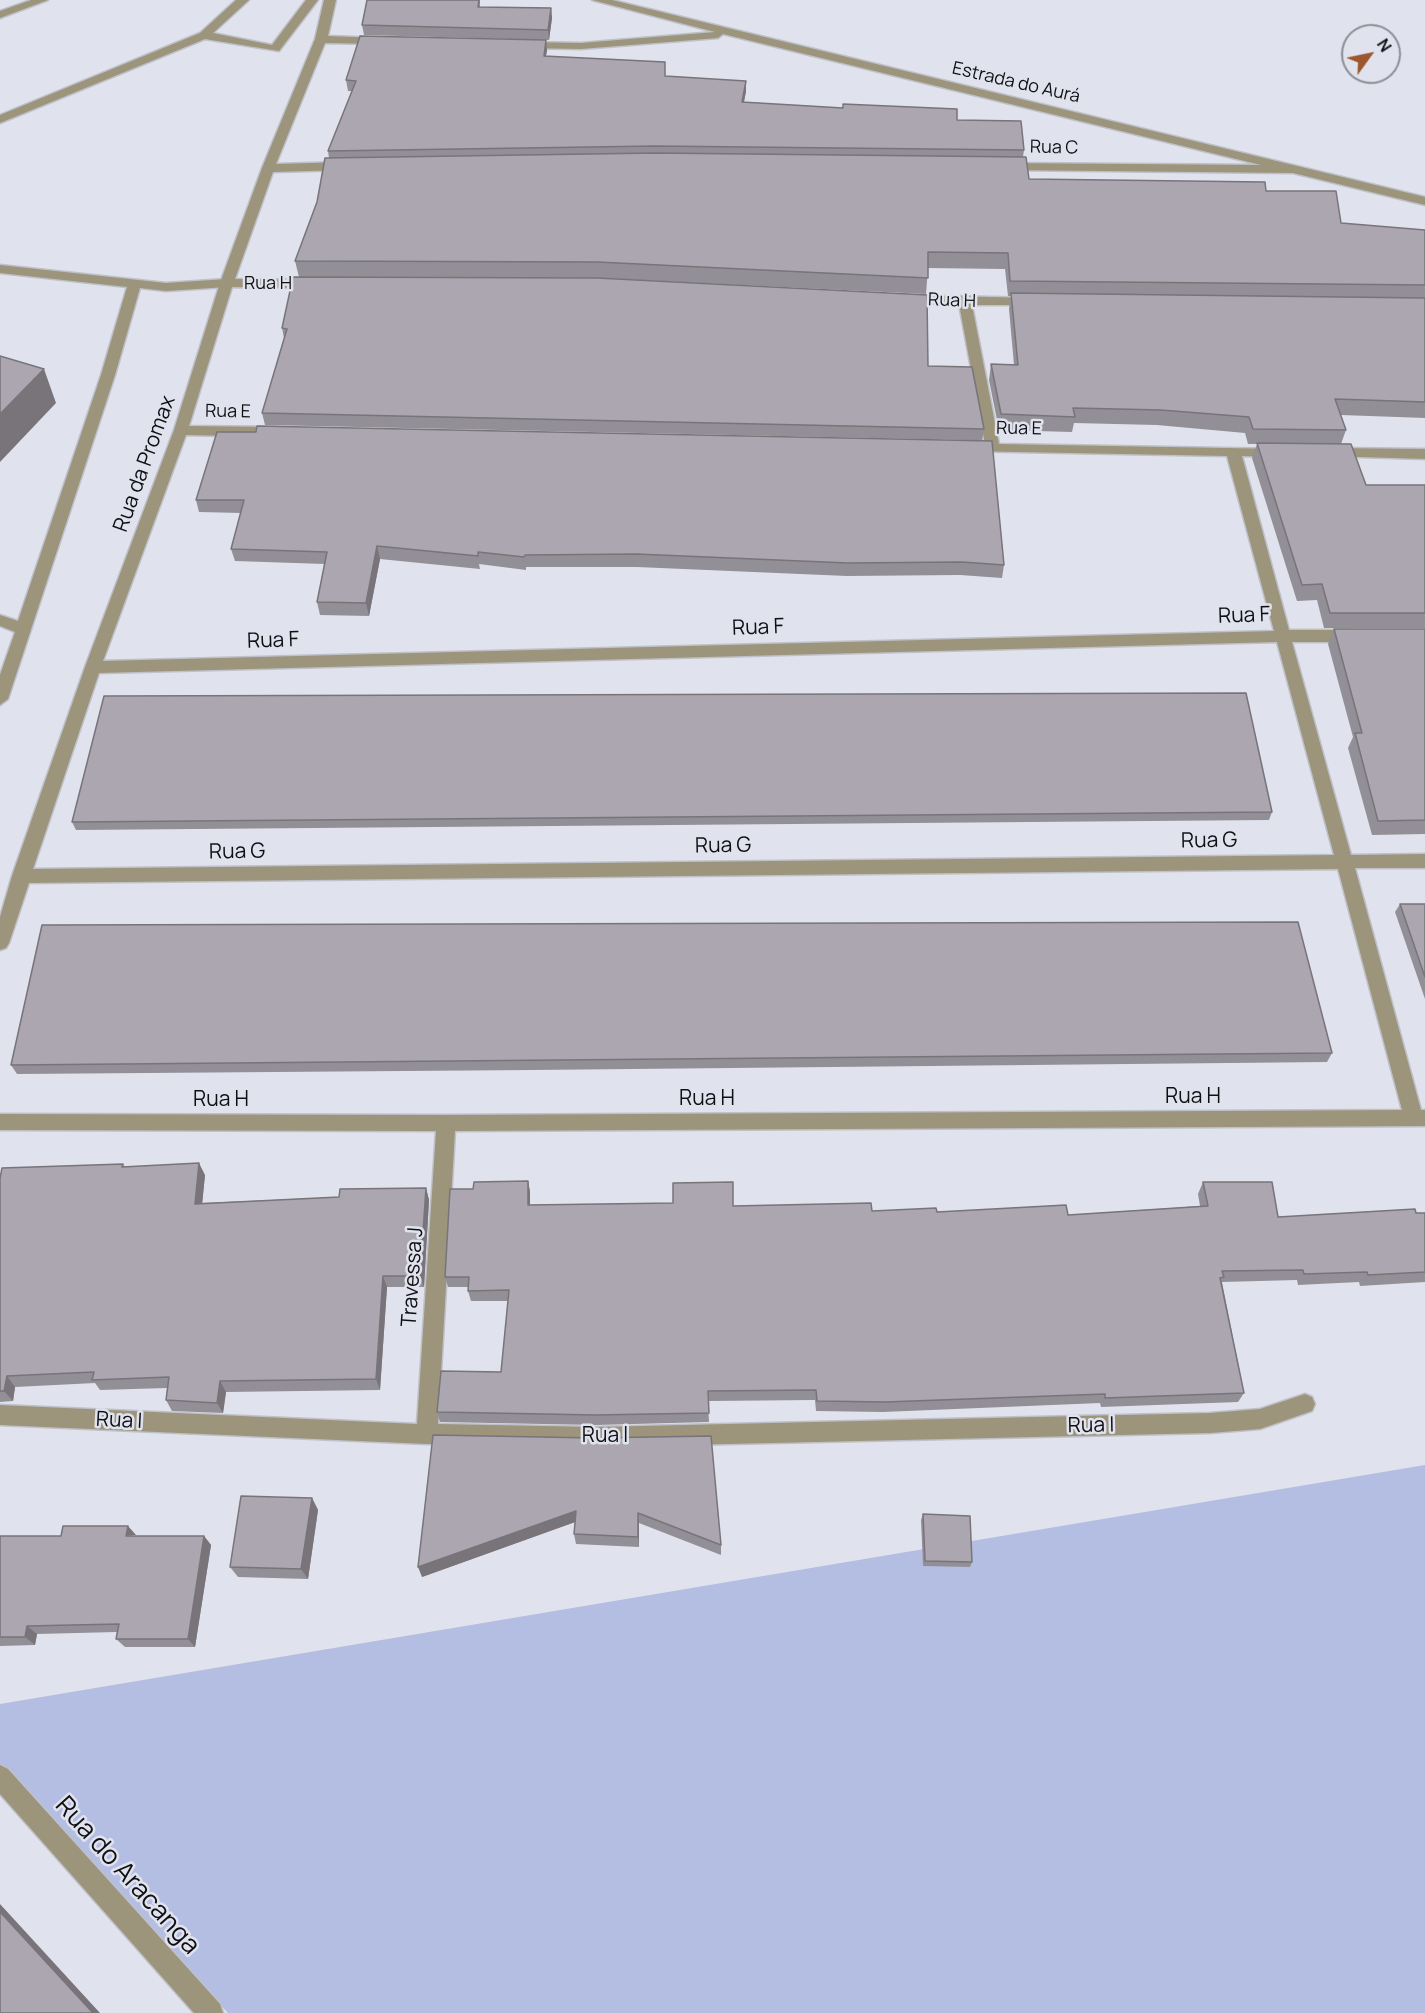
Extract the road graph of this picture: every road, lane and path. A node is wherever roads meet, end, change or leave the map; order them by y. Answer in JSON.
{"nodes":[{"id":1,"x":42,"y":0,"type":"edge"},
{"id":2,"x":243,"y":0,"type":"edge"},
{"id":3,"x":312,"y":0,"type":"edge"},
{"id":4,"x":330,"y":0,"type":"edge"},
{"id":5,"x":598,"y":0,"type":"edge"},
{"id":6,"x":0,"y":15,"type":"edge"},
{"id":7,"x":731,"y":33,"type":"junction"},
{"id":8,"x":204,"y":35,"type":"junction"},
{"id":9,"x":321,"y":39,"type":"junction"},
{"id":10,"x":392,"y":41,"type":"edge"},
{"id":11,"x":510,"y":45,"type":"edge"},
{"id":12,"x":0,"y":119,"type":"edge"},
{"id":13,"x":360,"y":165,"type":"edge"},
{"id":14,"x":992,"y":166,"type":"edge"},
{"id":15,"x":268,"y":168,"type":"junction"},
{"id":16,"x":1299,"y":169,"type":"junction"},
{"id":17,"x":1425,"y":201,"type":"edge"},
{"id":18,"x":0,"y":269,"type":"edge"},
{"id":19,"x":135,"y":283,"type":"junction"},
{"id":20,"x":227,"y":283,"type":"junction"},
{"id":21,"x":334,"y":284,"type":"edge"},
{"id":22,"x":894,"y":298,"type":"edge"},
{"id":23,"x":965,"y":302,"type":"junction"},
{"id":24,"x":1047,"y":303,"type":"edge"},
{"id":25,"x":181,"y":430,"type":"junction"},
{"id":26,"x":289,"y":433,"type":"edge"},
{"id":27,"x":957,"y":448,"type":"edge"},
{"id":28,"x":993,"y":448,"type":"junction"},
{"id":29,"x":1233,"y":451,"type":"junction"},
{"id":30,"x":1293,"y":452,"type":"edge"},
{"id":31,"x":1317,"y":453,"type":"edge"},
{"id":32,"x":1425,"y":454,"type":"edge"},
{"id":33,"x":0,"y":620,"type":"edge"},
{"id":34,"x":23,"y":629,"type":"junction"},
{"id":35,"x":1282,"y":636,"type":"junction"},
{"id":36,"x":1377,"y":636,"type":"edge"},
{"id":37,"x":93,"y":667,"type":"junction"},
{"id":38,"x":0,"y":699,"type":"edge"},
{"id":39,"x":1425,"y":861,"type":"edge"},
{"id":40,"x":1343,"y":862,"type":"junction"},
{"id":41,"x":21,"y":876,"type":"junction"},
{"id":42,"x":0,"y":943,"type":"edge"},
{"id":43,"x":1420,"y":1118,"type":"edge"},
{"id":44,"x":0,"y":1122,"type":"edge"},
{"id":45,"x":446,"y":1123,"type":"junction"},
{"id":46,"x":1305,"y":1404,"type":"dead end"},
{"id":47,"x":0,"y":1415,"type":"edge"},
{"id":48,"x":427,"y":1434,"type":"junction"},
{"id":49,"x":0,"y":1778,"type":"edge"},
{"id":50,"x":211,"y":2013,"type":"edge"}],
"edges":[{"from":1,"to":6,"type":"street"},
{"from":2,"to":8,"type":"street"},
{"from":3,"to":8,"type":"street"},
{"from":4,"to":9,"type":"street","name":"Rua da Promax"},
{"from":5,"to":7,"type":"street","name":"Estrada do Aurá"},
{"from":7,"to":11,"type":"street"},
{"from":7,"to":16,"type":"street","name":"Estrada do Aurá"},
{"from":8,"to":12,"type":"street"},
{"from":9,"to":10,"type":"street"},
{"from":9,"to":15,"type":"street","name":"Rua da Promax"},
{"from":13,"to":15,"type":"street"},
{"from":14,"to":16,"type":"street","name":"Rua C"},
{"from":15,"to":20,"type":"street","name":"Rua da Promax"},
{"from":16,"to":17,"type":"street","name":"Estrada do Aurá"},
{"from":18,"to":19,"type":"street","name":"Rua H"},
{"from":19,"to":20,"type":"street","name":"Rua H"},
{"from":19,"to":34,"type":"street"},
{"from":20,"to":21,"type":"street","name":"Rua H"},
{"from":20,"to":25,"type":"street","name":"Rua da Promax"},
{"from":22,"to":23,"type":"street","name":"Rua H"},
{"from":23,"to":24,"type":"street","name":"Rua H"},
{"from":23,"to":28,"type":"street"},
{"from":25,"to":26,"type":"street","name":"Rua E"},
{"from":25,"to":37,"type":"street","name":"Rua da Promax"},
{"from":27,"to":28,"type":"street","name":"Rua E"},
{"from":28,"to":29,"type":"street","name":"Rua E"},
{"from":29,"to":30,"type":"street","name":"Rua E"},
{"from":29,"to":35,"type":"street","name":"Rua H"},
{"from":31,"to":32,"type":"street"},
{"from":33,"to":34,"type":"street"},
{"from":34,"to":38,"type":"street"},
{"from":35,"to":36,"type":"street","name":"Rua F"},
{"from":35,"to":37,"type":"street","name":"Rua F"},
{"from":35,"to":40,"type":"street","name":"Rua H"},
{"from":37,"to":41,"type":"street","name":"Rua da Promax"},
{"from":39,"to":40,"type":"street","name":"Rua G"},
{"from":40,"to":41,"type":"street","name":"Rua G"},
{"from":40,"to":43,"type":"street","name":"Rua H"},
{"from":41,"to":42,"type":"street","name":"Rua da Promax"},
{"from":43,"to":45,"type":"street","name":"Rua H"},
{"from":44,"to":45,"type":"street","name":"Rua H"},
{"from":45,"to":48,"type":"street","name":"Travessa J"},
{"from":46,"to":48,"type":"street","name":"Rua I"},
{"from":47,"to":48,"type":"street","name":"Rua I"},
{"from":49,"to":50,"type":"street","name":"Rua do Aracanga"}]}
